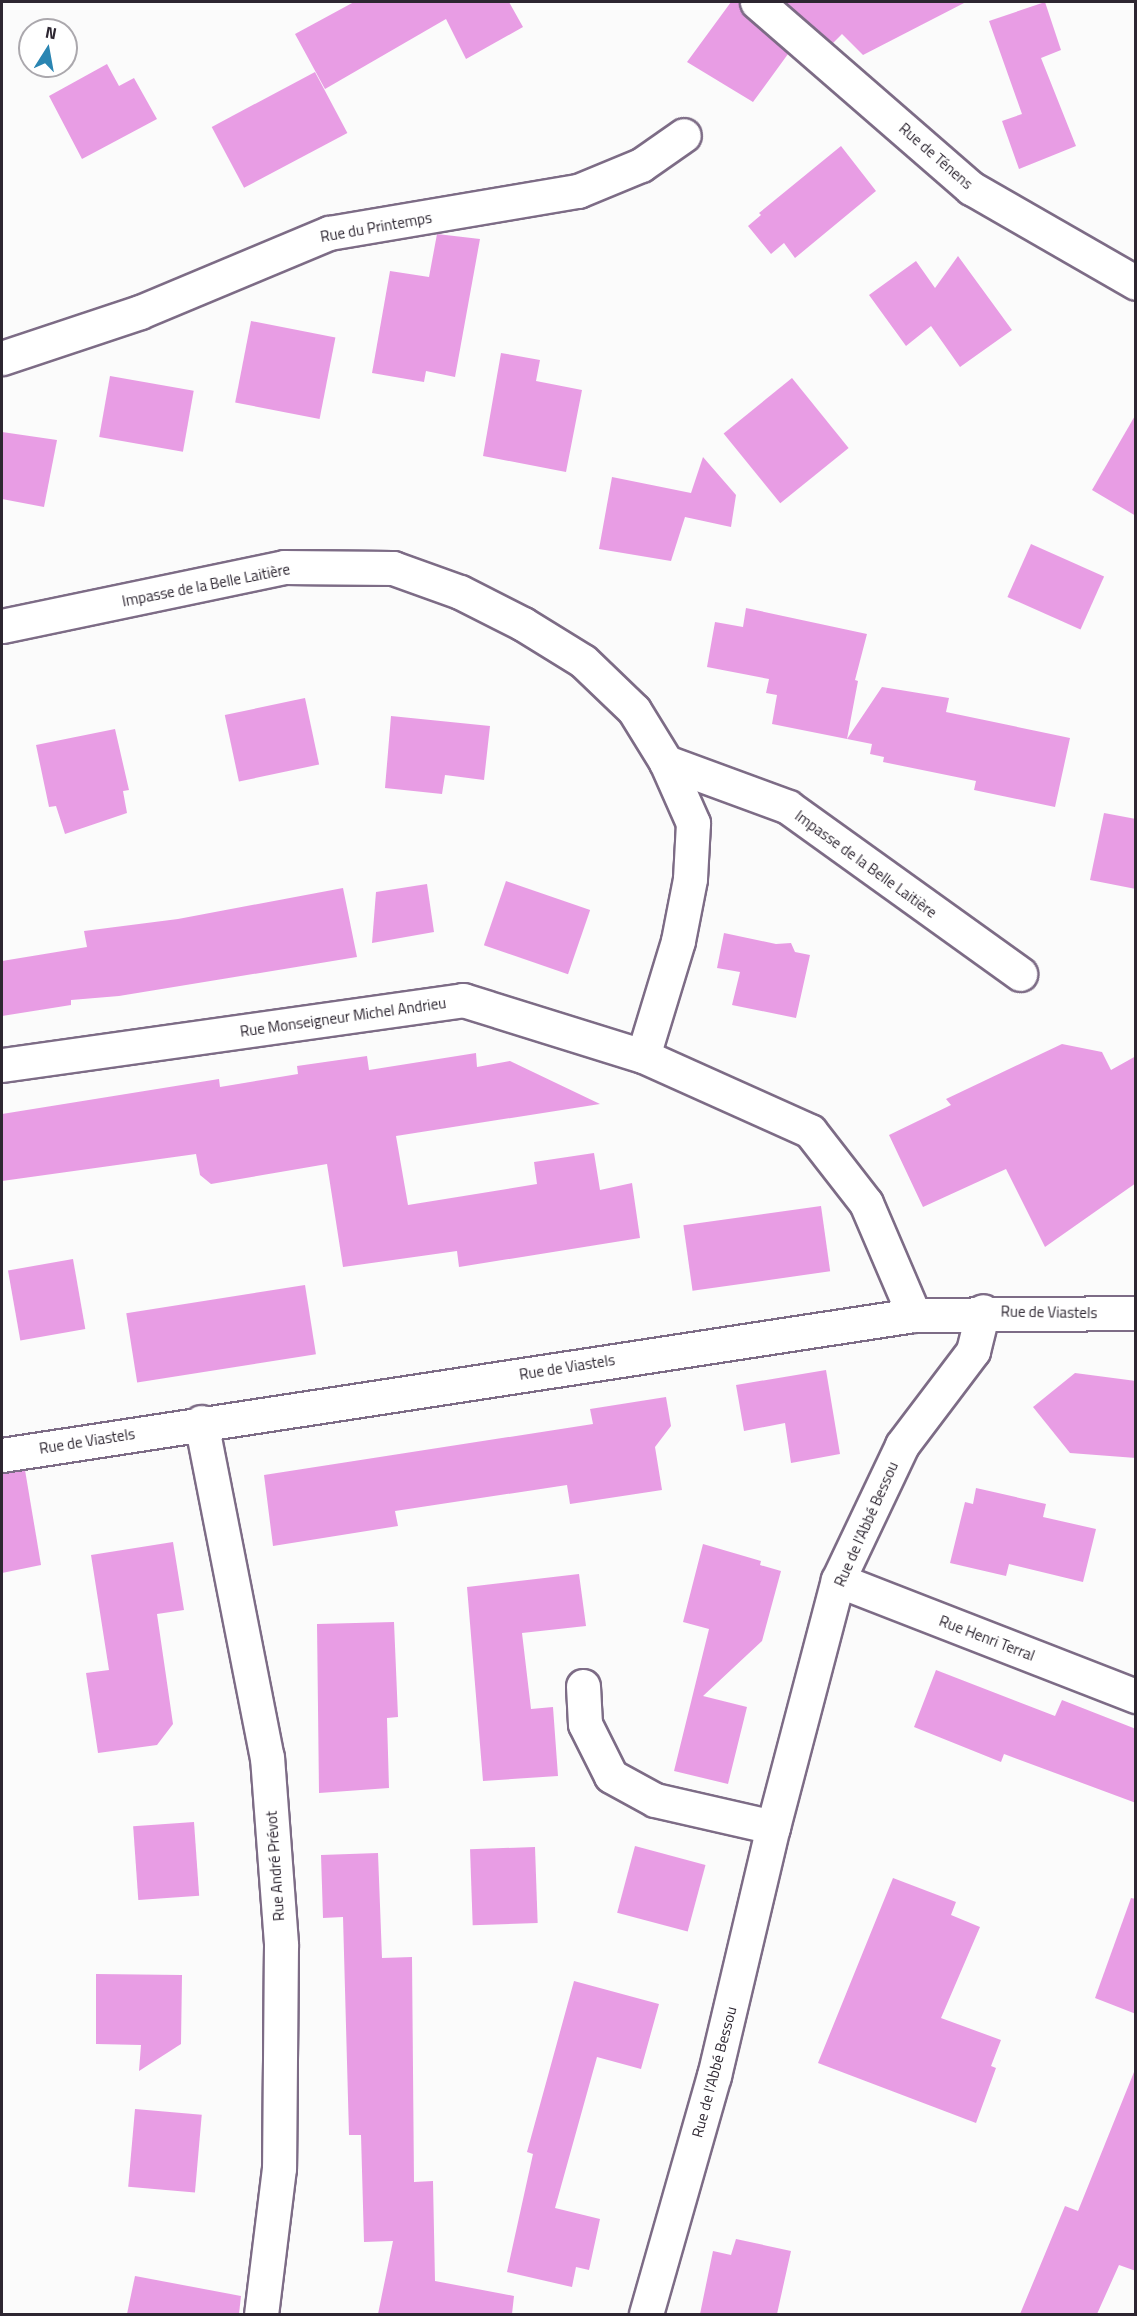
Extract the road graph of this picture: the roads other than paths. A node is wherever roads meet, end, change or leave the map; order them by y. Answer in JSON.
{"nodes":[{"id":1,"x":757,"y":2,"type":"edge"},
{"id":2,"x":684,"y":135,"type":"dead end"},
{"id":3,"x":1136,"y":283,"type":"edge"},
{"id":4,"x":2,"y":358,"type":"edge"},
{"id":5,"x":2,"y":626,"type":"edge"},
{"id":6,"x":666,"y":762,"type":"junction"},
{"id":7,"x":1020,"y":974,"type":"dead end"},
{"id":8,"x":643,"y":1056,"type":"junction"},
{"id":9,"x":2,"y":1065,"type":"edge"},
{"id":10,"x":983,"y":1311,"type":"junction"},
{"id":11,"x":1136,"y":1313,"type":"edge"},
{"id":12,"x":914,"y":1315,"type":"junction"},
{"id":13,"x":201,"y":1422,"type":"junction"},
{"id":14,"x":2,"y":1455,"type":"edge"},
{"id":15,"x":838,"y":1580,"type":"junction"},
{"id":16,"x":583,"y":1686,"type":"dead end"},
{"id":17,"x":1136,"y":1696,"type":"edge"},
{"id":18,"x":773,"y":1827,"type":"junction"},
{"id":19,"x":261,"y":2314,"type":"edge"},
{"id":20,"x":646,"y":2314,"type":"edge"}],
"edges":[{"from":1,"to":3,"type":"street","name":"Rue de Ténens"},
{"from":2,"to":4,"type":"street","name":"Rue du Printemps"},
{"from":5,"to":6,"type":"street","name":"Impasse de la Belle Laitière"},
{"from":6,"to":7,"type":"street","name":"Impasse de la Belle Laitière"},
{"from":6,"to":8,"type":"street","name":"Impasse de la Belle Laitière"},
{"from":8,"to":9,"type":"street","name":"Rue Monseigneur Michel Andrieu"},
{"from":8,"to":12,"type":"street","name":"Rue Monseigneur Michel Andrieu"},
{"from":10,"to":11,"type":"street","name":"Rue de Viastels"},
{"from":10,"to":12,"type":"street","name":"Rue de Viastels"},
{"from":10,"to":15,"type":"street","name":"Rue de l'Abbé Bessou"},
{"from":12,"to":13,"type":"street","name":"Rue de Viastels"},
{"from":13,"to":14,"type":"street","name":"Rue de Viastels"},
{"from":13,"to":19,"type":"street","name":"Rue André Prévot"},
{"from":15,"to":17,"type":"street","name":"Rue Henri Terral"},
{"from":15,"to":18,"type":"street","name":"Rue de l'Abbé Bessou"},
{"from":16,"to":18,"type":"street"},
{"from":18,"to":20,"type":"street","name":"Rue de l'Abbé Bessou"}]}
